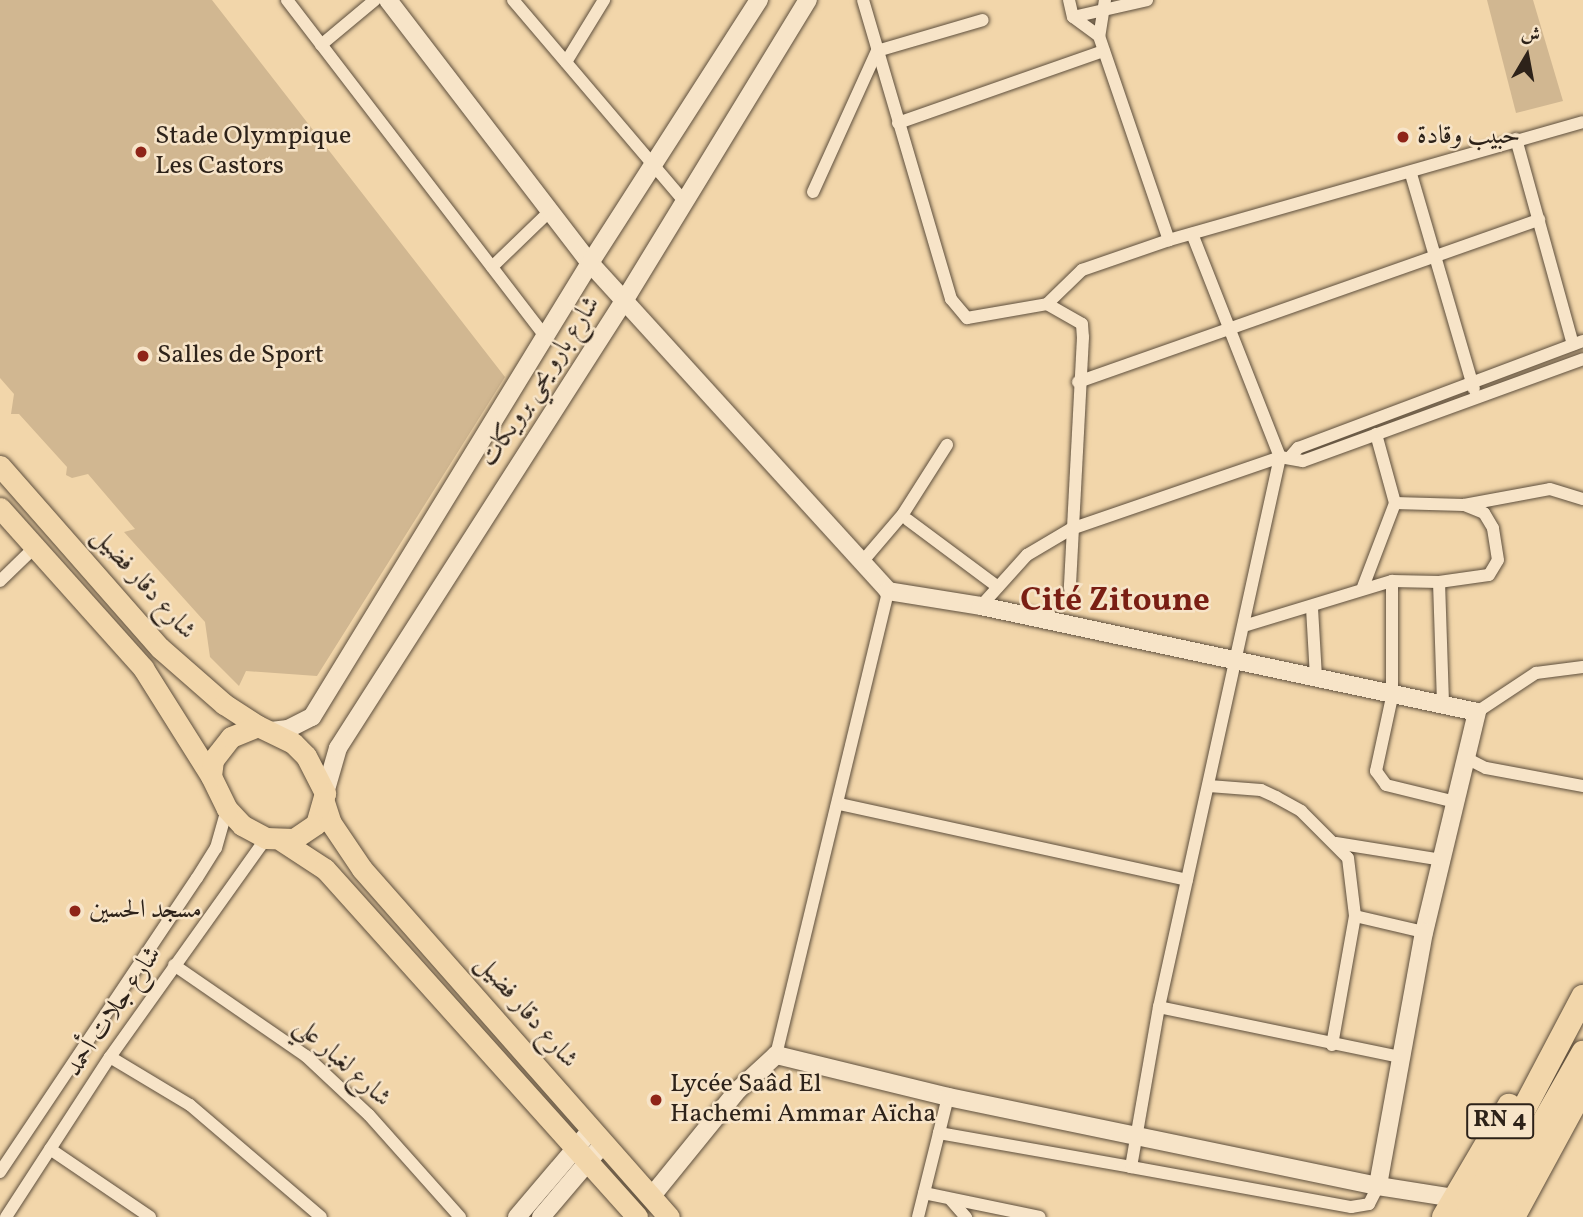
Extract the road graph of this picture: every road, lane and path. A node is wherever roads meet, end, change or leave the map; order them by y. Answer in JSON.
{"nodes":[{"id":1,"x":287,"y":0,"type":"edge"},
{"id":2,"x":375,"y":0,"type":"edge"},
{"id":3,"x":388,"y":0,"type":"edge"},
{"id":4,"x":513,"y":0,"type":"edge"},
{"id":5,"x":604,"y":0,"type":"edge"},
{"id":6,"x":759,"y":0,"type":"edge"},
{"id":7,"x":808,"y":0,"type":"edge"},
{"id":8,"x":863,"y":0,"type":"edge"},
{"id":9,"x":1069,"y":0,"type":"edge"},
{"id":10,"x":1147,"y":0,"type":"edge"},
{"id":11,"x":1104,"y":6,"type":"edge"},
{"id":12,"x":1073,"y":17,"type":"junction"},
{"id":13,"x":983,"y":20,"type":"dead end"},
{"id":14,"x":1099,"y":36,"type":"junction"},
{"id":15,"x":321,"y":45,"type":"junction"},
{"id":16,"x":877,"y":51,"type":"junction"},
{"id":17,"x":1104,"y":51,"type":"junction"},
{"id":18,"x":566,"y":62,"type":"junction"},
{"id":19,"x":1583,"y":122,"type":"edge"},
{"id":20,"x":898,"y":123,"type":"junction"},
{"id":21,"x":1516,"y":139,"type":"junction"},
{"id":22,"x":654,"y":167,"type":"junction"},
{"id":23,"x":1411,"y":174,"type":"junction"},
{"id":24,"x":813,"y":192,"type":"dead end"},
{"id":25,"x":683,"y":200,"type":"junction"},
{"id":26,"x":550,"y":211,"type":"junction"},
{"id":27,"x":1539,"y":220,"type":"junction"},
{"id":28,"x":1192,"y":234,"type":"junction"},
{"id":29,"x":1169,"y":240,"type":"junction"},
{"id":30,"x":1436,"y":258,"type":"junction"},
{"id":31,"x":590,"y":263,"type":"junction"},
{"id":32,"x":492,"y":267,"type":"junction"},
{"id":33,"x":624,"y":301,"type":"junction"},
{"id":34,"x":1046,"y":304,"type":"junction"},
{"id":35,"x":1230,"y":331,"type":"junction"},
{"id":36,"x":545,"y":336,"type":"junction"},
{"id":37,"x":1578,"y":343,"type":"edge"},
{"id":38,"x":1583,"y":359,"type":"edge"},
{"id":39,"x":1471,"y":381,"type":"junction"},
{"id":40,"x":1078,"y":382,"type":"junction"},
{"id":41,"x":1477,"y":396,"type":"junction"},
{"id":42,"x":1376,"y":434,"type":"junction"},
{"id":43,"x":947,"y":445,"type":"dead end"},
{"id":44,"x":1286,"y":456,"type":"junction"},
{"id":45,"x":0,"y":466,"type":"edge"},
{"id":46,"x":1583,"y":499,"type":"edge"},
{"id":47,"x":1395,"y":503,"type":"junction"},
{"id":48,"x":1464,"y":505,"type":"junction"},
{"id":49,"x":0,"y":508,"type":"edge"},
{"id":50,"x":908,"y":520,"type":"dead end"},
{"id":51,"x":1071,"y":530,"type":"junction"},
{"id":52,"x":35,"y":547,"type":"junction"},
{"id":53,"x":862,"y":562,"type":"junction"},
{"id":54,"x":0,"y":581,"type":"edge"},
{"id":55,"x":1392,"y":581,"type":"junction"},
{"id":56,"x":1439,"y":582,"type":"junction"},
{"id":57,"x":998,"y":587,"type":"junction"},
{"id":58,"x":1363,"y":587,"type":"junction"},
{"id":59,"x":1070,"y":589,"type":"dead end"},
{"id":60,"x":888,"y":591,"type":"junction"},
{"id":61,"x":981,"y":606,"type":"junction"},
{"id":62,"x":1312,"y":608,"type":"junction"},
{"id":63,"x":1247,"y":625,"type":"junction"},
{"id":64,"x":1238,"y":661,"type":"junction"},
{"id":65,"x":1583,"y":667,"type":"edge"},
{"id":66,"x":1315,"y":677,"type":"junction"},
{"id":67,"x":1392,"y":696,"type":"junction"},
{"id":68,"x":1443,"y":705,"type":"junction"},
{"id":69,"x":1477,"y":712,"type":"junction"},
{"id":70,"x":265,"y":729,"type":"junction"},
{"id":71,"x":1466,"y":758,"type":"junction"},
{"id":72,"x":211,"y":776,"type":"junction"},
{"id":73,"x":1209,"y":786,"type":"junction"},
{"id":74,"x":1583,"y":786,"type":"edge"},
{"id":75,"x":325,"y":798,"type":"junction"},
{"id":76,"x":1455,"y":802,"type":"junction"},
{"id":77,"x":839,"y":804,"type":"junction"},
{"id":78,"x":227,"y":809,"type":"junction"},
{"id":79,"x":274,"y":839,"type":"junction"},
{"id":80,"x":1336,"y":843,"type":"junction"},
{"id":81,"x":1442,"y":860,"type":"junction"},
{"id":82,"x":1187,"y":880,"type":"junction"},
{"id":83,"x":1355,"y":916,"type":"junction"},
{"id":84,"x":1424,"y":932,"type":"junction"},
{"id":85,"x":174,"y":965,"type":"junction"},
{"id":86,"x":1583,"y":997,"type":"edge"},
{"id":87,"x":1159,"y":1007,"type":"junction"},
{"id":88,"x":1332,"y":1045,"type":"junction"},
{"id":89,"x":1583,"y":1053,"type":"edge"},
{"id":90,"x":776,"y":1055,"type":"junction"},
{"id":91,"x":110,"y":1057,"type":"junction"},
{"id":92,"x":1401,"y":1057,"type":"junction"},
{"id":93,"x":1583,"y":1087,"type":"edge"},
{"id":94,"x":948,"y":1097,"type":"junction"},
{"id":95,"x":939,"y":1133,"type":"junction"},
{"id":96,"x":1136,"y":1135,"type":"junction"},
{"id":97,"x":598,"y":1136,"type":"junction"},
{"id":98,"x":50,"y":1149,"type":"junction"},
{"id":99,"x":581,"y":1156,"type":"junction"},
{"id":100,"x":1131,"y":1167,"type":"junction"},
{"id":101,"x":0,"y":1171,"type":"edge"},
{"id":102,"x":1378,"y":1186,"type":"junction"},
{"id":103,"x":924,"y":1193,"type":"junction"},
{"id":104,"x":651,"y":1196,"type":"junction"},
{"id":105,"x":951,"y":1199,"type":"junction"},
{"id":106,"x":1455,"y":1211,"type":"edge"},
{"id":107,"x":6,"y":1217,"type":"edge"},
{"id":108,"x":150,"y":1217,"type":"edge"},
{"id":109,"x":321,"y":1217,"type":"edge"},
{"id":110,"x":460,"y":1217,"type":"edge"},
{"id":111,"x":517,"y":1217,"type":"edge"},
{"id":112,"x":541,"y":1217,"type":"edge"},
{"id":113,"x":637,"y":1217,"type":"edge"},
{"id":114,"x":669,"y":1217,"type":"edge"},
{"id":115,"x":918,"y":1217,"type":"edge"},
{"id":116,"x":967,"y":1217,"type":"edge"},
{"id":117,"x":1040,"y":1217,"type":"edge"},
{"id":118,"x":1490,"y":1217,"type":"edge"},
{"id":119,"x":1513,"y":1217,"type":"edge"}],
"edges":[{"from":1,"to":15,"type":"street"},
{"from":2,"to":15,"type":"street"},
{"from":3,"to":26,"type":"street"},
{"from":4,"to":18,"type":"street"},
{"from":5,"to":18,"type":"street"},
{"from":6,"to":22,"type":"street","name":"شارع بارو يحي برويكات"},
{"from":7,"to":25,"type":"street","name":"شارع بارو يحي برويكات"},
{"from":8,"to":16,"type":"street"},
{"from":9,"to":12,"type":"street"},
{"from":10,"to":11,"type":"street"},
{"from":11,"to":12,"type":"street"},
{"from":11,"to":14,"type":"street"},
{"from":12,"to":14,"type":"street"},
{"from":13,"to":16,"type":"street"},
{"from":14,"to":17,"type":"street"},
{"from":15,"to":32,"type":"street"},
{"from":16,"to":20,"type":"street"},
{"from":16,"to":24,"type":"street"},
{"from":17,"to":20,"type":"street"},
{"from":17,"to":29,"type":"street"},
{"from":18,"to":22,"type":"street"},
{"from":19,"to":21,"type":"street"},
{"from":20,"to":34,"type":"street"},
{"from":21,"to":23,"type":"street"},
{"from":21,"to":27,"type":"street"},
{"from":22,"to":25,"type":"street"},
{"from":22,"to":31,"type":"street","name":"شارع بارو يحي برويكات"},
{"from":23,"to":28,"type":"street"},
{"from":23,"to":30,"type":"street"},
{"from":25,"to":33,"type":"street","name":"شارع بارو يحي برويكات"},
{"from":26,"to":31,"type":"street"},
{"from":26,"to":32,"type":"street"},
{"from":27,"to":30,"type":"street"},
{"from":27,"to":37,"type":"street"},
{"from":28,"to":29,"type":"street"},
{"from":28,"to":35,"type":"street"},
{"from":29,"to":34,"type":"street"},
{"from":30,"to":35,"type":"street"},
{"from":30,"to":39,"type":"street"},
{"from":31,"to":33,"type":"street"},
{"from":31,"to":36,"type":"street","name":"شارع بارو يحي برويكات"},
{"from":32,"to":36,"type":"street"},
{"from":33,"to":53,"type":"street"},
{"from":33,"to":75,"type":"street","name":"شارع بارو يحي برويكات"},
{"from":34,"to":40,"type":"street"},
{"from":35,"to":40,"type":"street"},
{"from":35,"to":44,"type":"street"},
{"from":36,"to":70,"type":"street","name":"شارع بارو يحي برويكات"},
{"from":37,"to":39,"type":"street"},
{"from":38,"to":41,"type":"street"},
{"from":39,"to":41,"type":"street"},
{"from":39,"to":44,"type":"street"},
{"from":40,"to":51,"type":"street"},
{"from":41,"to":42,"type":"street"},
{"from":42,"to":44,"type":"street"},
{"from":42,"to":47,"type":"street"},
{"from":43,"to":53,"type":"street"},
{"from":44,"to":51,"type":"street"},
{"from":44,"to":63,"type":"street"},
{"from":45,"to":70,"type":"main road","name":"شارع دقار فضيل"},
{"from":46,"to":48,"type":"street"},
{"from":47,"to":48,"type":"street"},
{"from":47,"to":58,"type":"street"},
{"from":48,"to":56,"type":"street"},
{"from":49,"to":52,"type":"main road","name":"شارع دقار فضيل"},
{"from":50,"to":57,"type":"street"},
{"from":51,"to":57,"type":"street"},
{"from":51,"to":59,"type":"street"},
{"from":52,"to":54,"type":"street"},
{"from":52,"to":72,"type":"main road","name":"شارع دقار فضيل"},
{"from":53,"to":60,"type":"street"},
{"from":55,"to":56,"type":"street"},
{"from":55,"to":58,"type":"street"},
{"from":55,"to":67,"type":"street"},
{"from":56,"to":68,"type":"street"},
{"from":57,"to":61,"type":"street"},
{"from":58,"to":62,"type":"street"},
{"from":60,"to":61,"type":"street"},
{"from":60,"to":77,"type":"street"},
{"from":61,"to":64,"type":"street"},
{"from":62,"to":63,"type":"street"},
{"from":62,"to":66,"type":"street"},
{"from":63,"to":64,"type":"street"},
{"from":64,"to":66,"type":"street"},
{"from":64,"to":73,"type":"street"},
{"from":65,"to":69,"type":"street"},
{"from":66,"to":67,"type":"street"},
{"from":67,"to":68,"type":"street"},
{"from":67,"to":76,"type":"street"},
{"from":68,"to":69,"type":"street"},
{"from":69,"to":71,"type":"street"},
{"from":70,"to":72,"type":"main road"},
{"from":70,"to":75,"type":"main road"},
{"from":71,"to":74,"type":"street"},
{"from":71,"to":76,"type":"street"},
{"from":72,"to":78,"type":"main road"},
{"from":73,"to":80,"type":"street"},
{"from":73,"to":82,"type":"street"},
{"from":75,"to":79,"type":"main road"},
{"from":75,"to":97,"type":"main road","name":"شارع دقار فضيل"},
{"from":76,"to":81,"type":"street"},
{"from":77,"to":82,"type":"street"},
{"from":77,"to":90,"type":"street"},
{"from":78,"to":79,"type":"main road"},
{"from":78,"to":101,"type":"street","name":"شارع جلات أحمد"},
{"from":79,"to":85,"type":"street","name":"شارع جلات أحمد"},
{"from":79,"to":99,"type":"main road","name":"شارع دقار فضيل"},
{"from":80,"to":81,"type":"street"},
{"from":80,"to":83,"type":"street"},
{"from":81,"to":84,"type":"street"},
{"from":82,"to":87,"type":"street"},
{"from":83,"to":84,"type":"street"},
{"from":83,"to":88,"type":"street"},
{"from":84,"to":92,"type":"street"},
{"from":85,"to":91,"type":"street","name":"شارع جلات أحمد"},
{"from":85,"to":110,"type":"street","name":"شارع لغبار علي"},
{"from":86,"to":106,"type":"highway","number":"RN 4"},
{"from":87,"to":88,"type":"street"},
{"from":87,"to":96,"type":"street"},
{"from":88,"to":92,"type":"street"},
{"from":89,"to":118,"type":"highway","number":"RN 4"},
{"from":90,"to":94,"type":"street"},
{"from":90,"to":104,"type":"street"},
{"from":91,"to":98,"type":"street","name":"شارع جلات أحمد"},
{"from":91,"to":109,"type":"street"},
{"from":92,"to":102,"type":"street"},
{"from":93,"to":119,"type":"highway","number":"RN 4"},
{"from":94,"to":95,"type":"street"},
{"from":94,"to":96,"type":"street"},
{"from":95,"to":100,"type":"street"},
{"from":95,"to":103,"type":"street"},
{"from":96,"to":100,"type":"street"},
{"from":96,"to":102,"type":"street"},
{"from":97,"to":99,"type":"street"},
{"from":97,"to":104,"type":"main road","name":"شارع دقار فضيل"},
{"from":98,"to":107,"type":"street","name":"شارع جلات أحمد"},
{"from":98,"to":108,"type":"street"},
{"from":99,"to":111,"type":"street"},
{"from":99,"to":112,"type":"street"},
{"from":99,"to":113,"type":"main road","name":"شارع دقار فضيل"},
{"from":100,"to":102,"type":"street"},
{"from":102,"to":106,"type":"street"},
{"from":103,"to":105,"type":"street"},
{"from":103,"to":115,"type":"street"},
{"from":104,"to":114,"type":"main road","name":"شارع دقار فضيل"},
{"from":105,"to":116,"type":"street"},
{"from":105,"to":117,"type":"street"}]}
